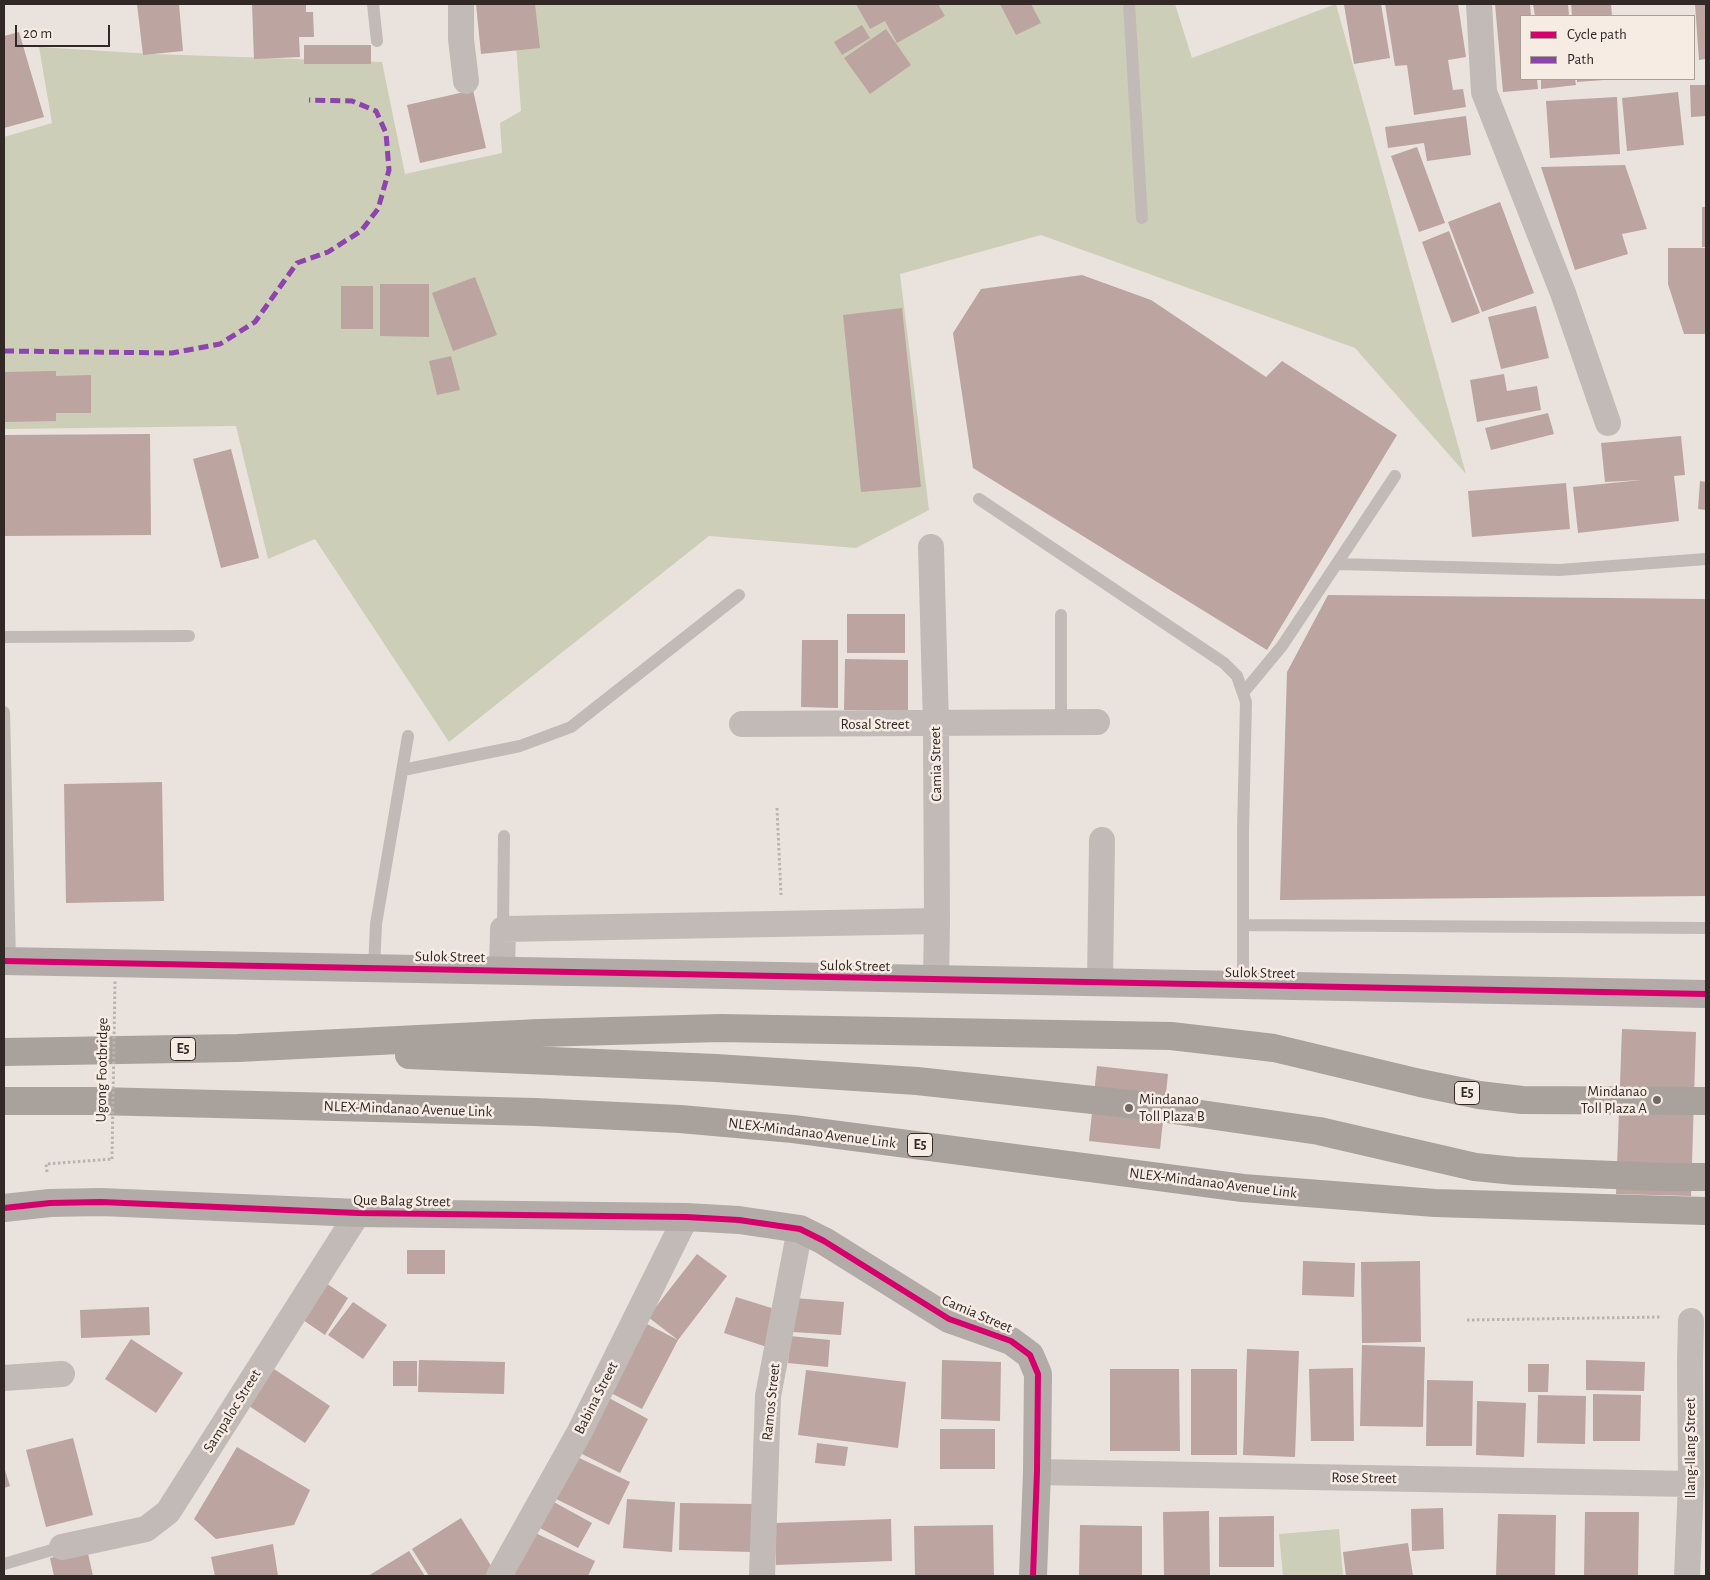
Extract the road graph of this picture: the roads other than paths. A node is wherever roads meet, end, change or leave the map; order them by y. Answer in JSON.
{"nodes":[{"id":1,"x":373,"y":4,"type":"edge"},
{"id":2,"x":461,"y":4,"type":"edge"},
{"id":3,"x":1129,"y":4,"type":"edge"},
{"id":4,"x":1479,"y":4,"type":"edge"},
{"id":5,"x":377,"y":41,"type":"dead end"},
{"id":6,"x":466,"y":81,"type":"dead end"},
{"id":7,"x":1142,"y":218,"type":"dead end"},
{"id":8,"x":1608,"y":423,"type":"dead end"},
{"id":9,"x":1395,"y":476,"type":"dead end"},
{"id":10,"x":979,"y":499,"type":"dead end"},
{"id":11,"x":931,"y":547,"type":"dead end"},
{"id":12,"x":1706,"y":560,"type":"edge"},
{"id":13,"x":1338,"y":564,"type":"junction"},
{"id":14,"x":739,"y":595,"type":"dead end"},
{"id":15,"x":1061,"y":615,"type":"dead end"},
{"id":16,"x":189,"y":636,"type":"dead end"},
{"id":17,"x":4,"y":637,"type":"edge"},
{"id":18,"x":1243,"y":693,"type":"junction"},
{"id":19,"x":4,"y":712,"type":"edge"},
{"id":20,"x":4,"y":720,"type":"edge"},
{"id":21,"x":1097,"y":722,"type":"dead end"},
{"id":22,"x":1062,"y":723,"type":"junction"},
{"id":23,"x":742,"y":724,"type":"dead end"},
{"id":24,"x":936,"y":724,"type":"junction"},
{"id":25,"x":408,"y":736,"type":"dead end"},
{"id":26,"x":403,"y":770,"type":"junction"},
{"id":27,"x":504,"y":836,"type":"dead end"},
{"id":28,"x":1102,"y":840,"type":"dead end"},
{"id":29,"x":938,"y":920,"type":"junction"},
{"id":30,"x":1243,"y":925,"type":"junction"},
{"id":31,"x":1706,"y":928,"type":"edge"},
{"id":32,"x":503,"y":929,"type":"junction"},
{"id":33,"x":7,"y":961,"type":"edge"},
{"id":34,"x":374,"y":968,"type":"junction"},
{"id":35,"x":502,"y":971,"type":"junction"},
{"id":36,"x":936,"y":980,"type":"junction"},
{"id":37,"x":1100,"y":983,"type":"junction"},
{"id":38,"x":1242,"y":985,"type":"junction"},
{"id":39,"x":1706,"y":994,"type":"edge"},
{"id":40,"x":238,"y":1048,"type":"junction"},
{"id":41,"x":4,"y":1052,"type":"edge"},
{"id":42,"x":4,"y":1101,"type":"edge"},
{"id":43,"x":1706,"y":1101,"type":"edge"},
{"id":44,"x":1706,"y":1177,"type":"edge"},
{"id":45,"x":4,"y":1208,"type":"edge"},
{"id":46,"x":1706,"y":1211,"type":"edge"},
{"id":47,"x":358,"y":1213,"type":"junction"},
{"id":48,"x":686,"y":1217,"type":"junction"},
{"id":49,"x":800,"y":1229,"type":"junction"},
{"id":50,"x":1689,"y":1319,"type":"edge"},
{"id":51,"x":62,"y":1374,"type":"dead end"},
{"id":52,"x":4,"y":1378,"type":"edge"},
{"id":53,"x":1037,"y":1472,"type":"junction"},
{"id":54,"x":1691,"y":1484,"type":"junction"},
{"id":55,"x":62,"y":1547,"type":"joint"},
{"id":56,"x":4,"y":1564,"type":"edge"},
{"id":57,"x":499,"y":1576,"type":"edge"},
{"id":58,"x":762,"y":1576,"type":"edge"},
{"id":59,"x":1032,"y":1576,"type":"edge"},
{"id":60,"x":1687,"y":1576,"type":"edge"}],
"edges":[{"from":1,"to":5,"type":"lane"},
{"from":2,"to":6,"type":"street"},
{"from":3,"to":7,"type":"lane"},
{"from":4,"to":8,"type":"street"},
{"from":9,"to":13,"type":"lane"},
{"from":10,"to":18,"type":"lane"},
{"from":11,"to":24,"type":"street","name":"Camia Street"},
{"from":12,"to":13,"type":"lane"},
{"from":13,"to":18,"type":"lane"},
{"from":14,"to":26,"type":"lane"},
{"from":15,"to":22,"type":"lane"},
{"from":16,"to":17,"type":"lane"},
{"from":18,"to":30,"type":"lane"},
{"from":19,"to":20,"type":"lane"},
{"from":20,"to":33,"type":"lane"},
{"from":21,"to":22,"type":"street","name":"Rosal Street"},
{"from":22,"to":24,"type":"street","name":"Rosal Street"},
{"from":23,"to":24,"type":"street","name":"Rosal Street"},
{"from":24,"to":29,"type":"street","name":"Camia Street"},
{"from":25,"to":26,"type":"lane"},
{"from":26,"to":34,"type":"lane"},
{"from":27,"to":32,"type":"lane"},
{"from":28,"to":37,"type":"street"},
{"from":29,"to":32,"type":"street"},
{"from":29,"to":36,"type":"street","name":"Camia Street"},
{"from":30,"to":31,"type":"lane"},
{"from":30,"to":38,"type":"lane"},
{"from":32,"to":35,"type":"street"},
{"from":33,"to":34,"type":"street","name":"Sulok Street"},
{"from":34,"to":35,"type":"street","name":"Sulok Street"},
{"from":35,"to":36,"type":"street","name":"Sulok Street"},
{"from":36,"to":37,"type":"street","name":"Sulok Street"},
{"from":37,"to":38,"type":"street","name":"Sulok Street"},
{"from":38,"to":39,"type":"street","name":"Sulok Street"},
{"from":40,"to":41,"type":"highway","number":"E5"},
{"from":40,"to":43,"type":"highway","number":"E5"},
{"from":40,"to":44,"type":"highway","number":"E5"},
{"from":42,"to":46,"type":"highway","name":"NLEX-Mindanao Avenue Link","number":"E5"},
{"from":45,"to":47,"type":"street","name":"Que Balag Street"},
{"from":47,"to":48,"type":"street","name":"Que Balag Street"},
{"from":47,"to":55,"type":"street","name":"Sampaloc Street"},
{"from":48,"to":49,"type":"street","name":"Que Balag Street"},
{"from":48,"to":57,"type":"street","name":"Babina Street"},
{"from":49,"to":53,"type":"street","name":"Camia Street"},
{"from":49,"to":58,"type":"street","name":"Ramos Street"},
{"from":50,"to":54,"type":"street","name":"Ilang-Ilang Street"},
{"from":51,"to":52,"type":"street"},
{"from":53,"to":54,"type":"street","name":"Rose Street"},
{"from":53,"to":59,"type":"street","name":"Camia Street"},
{"from":54,"to":60,"type":"street","name":"Ilang-Ilang Street"},
{"from":55,"to":56,"type":"lane"}]}
